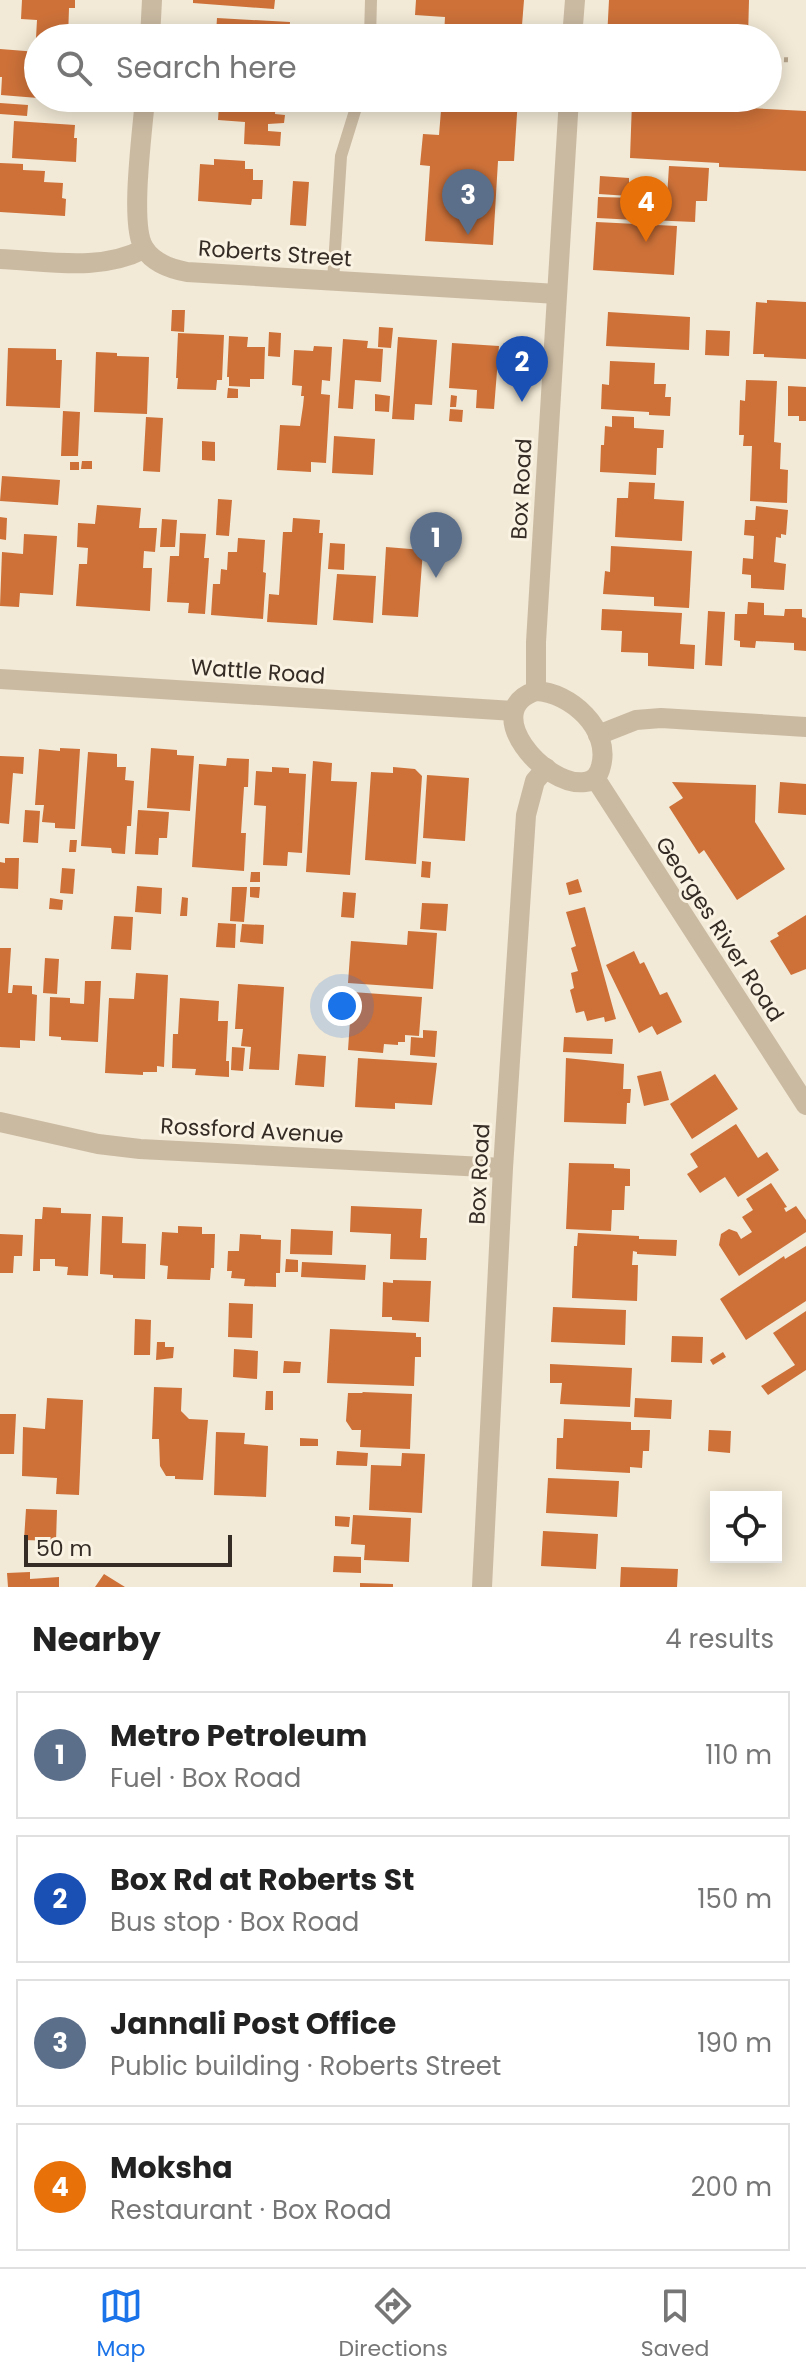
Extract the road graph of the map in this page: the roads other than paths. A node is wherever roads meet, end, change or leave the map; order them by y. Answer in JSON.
{"nodes":[{"id":1,"x":152,"y":0,"type":"edge"},
{"id":2,"x":371,"y":0,"type":"edge"},
{"id":3,"x":575,"y":0,"type":"edge"},
{"id":4,"x":151,"y":24,"type":"edge"},
{"id":5,"x":370,"y":24,"type":"edge"},
{"id":6,"x":573,"y":24,"type":"edge"},
{"id":7,"x":144,"y":112,"type":"edge"},
{"id":8,"x":355,"y":112,"type":"edge"},
{"id":9,"x":568,"y":112,"type":"edge"},
{"id":10,"x":144,"y":249,"type":"junction"},
{"id":11,"x":0,"y":259,"type":"edge"},
{"id":12,"x":333,"y":281,"type":"junction"},
{"id":13,"x":557,"y":294,"type":"junction"},
{"id":14,"x":0,"y":679,"type":"edge"},
{"id":15,"x":536,"y":691,"type":"junction"},
{"id":16,"x":513,"y":711,"type":"junction"},
{"id":17,"x":806,"y":727,"type":"edge"},
{"id":18,"x":598,"y":735,"type":"junction"},
{"id":19,"x":546,"y":768,"type":"junction"},
{"id":20,"x":595,"y":778,"type":"junction"},
{"id":21,"x":806,"y":1105,"type":"edge"},
{"id":22,"x":0,"y":1122,"type":"edge"},
{"id":23,"x":503,"y":1168,"type":"junction"},
{"id":24,"x":482,"y":1587,"type":"edge"}],
"edges":[{"from":1,"to":4,"type":"street"},
{"from":2,"to":5,"type":"lane"},
{"from":3,"to":6,"type":"street"},
{"from":7,"to":10,"type":"street"},
{"from":8,"to":12,"type":"lane"},
{"from":9,"to":13,"type":"street","name":"Box Road"},
{"from":10,"to":11,"type":"street"},
{"from":10,"to":12,"type":"street","name":"Roberts Street"},
{"from":12,"to":13,"type":"street","name":"Roberts Street"},
{"from":13,"to":15,"type":"street","name":"Box Road"},
{"from":14,"to":16,"type":"street","name":"Wattle Road"},
{"from":15,"to":16,"type":"street"},
{"from":15,"to":18,"type":"street"},
{"from":16,"to":19,"type":"street"},
{"from":17,"to":18,"type":"street"},
{"from":18,"to":20,"type":"street"},
{"from":19,"to":20,"type":"street"},
{"from":19,"to":23,"type":"street","name":"Box Road"},
{"from":20,"to":21,"type":"street","name":"Georges River Road"},
{"from":22,"to":23,"type":"street","name":"Rossford Avenue"},
{"from":23,"to":24,"type":"street","name":"Box Road"}]}
